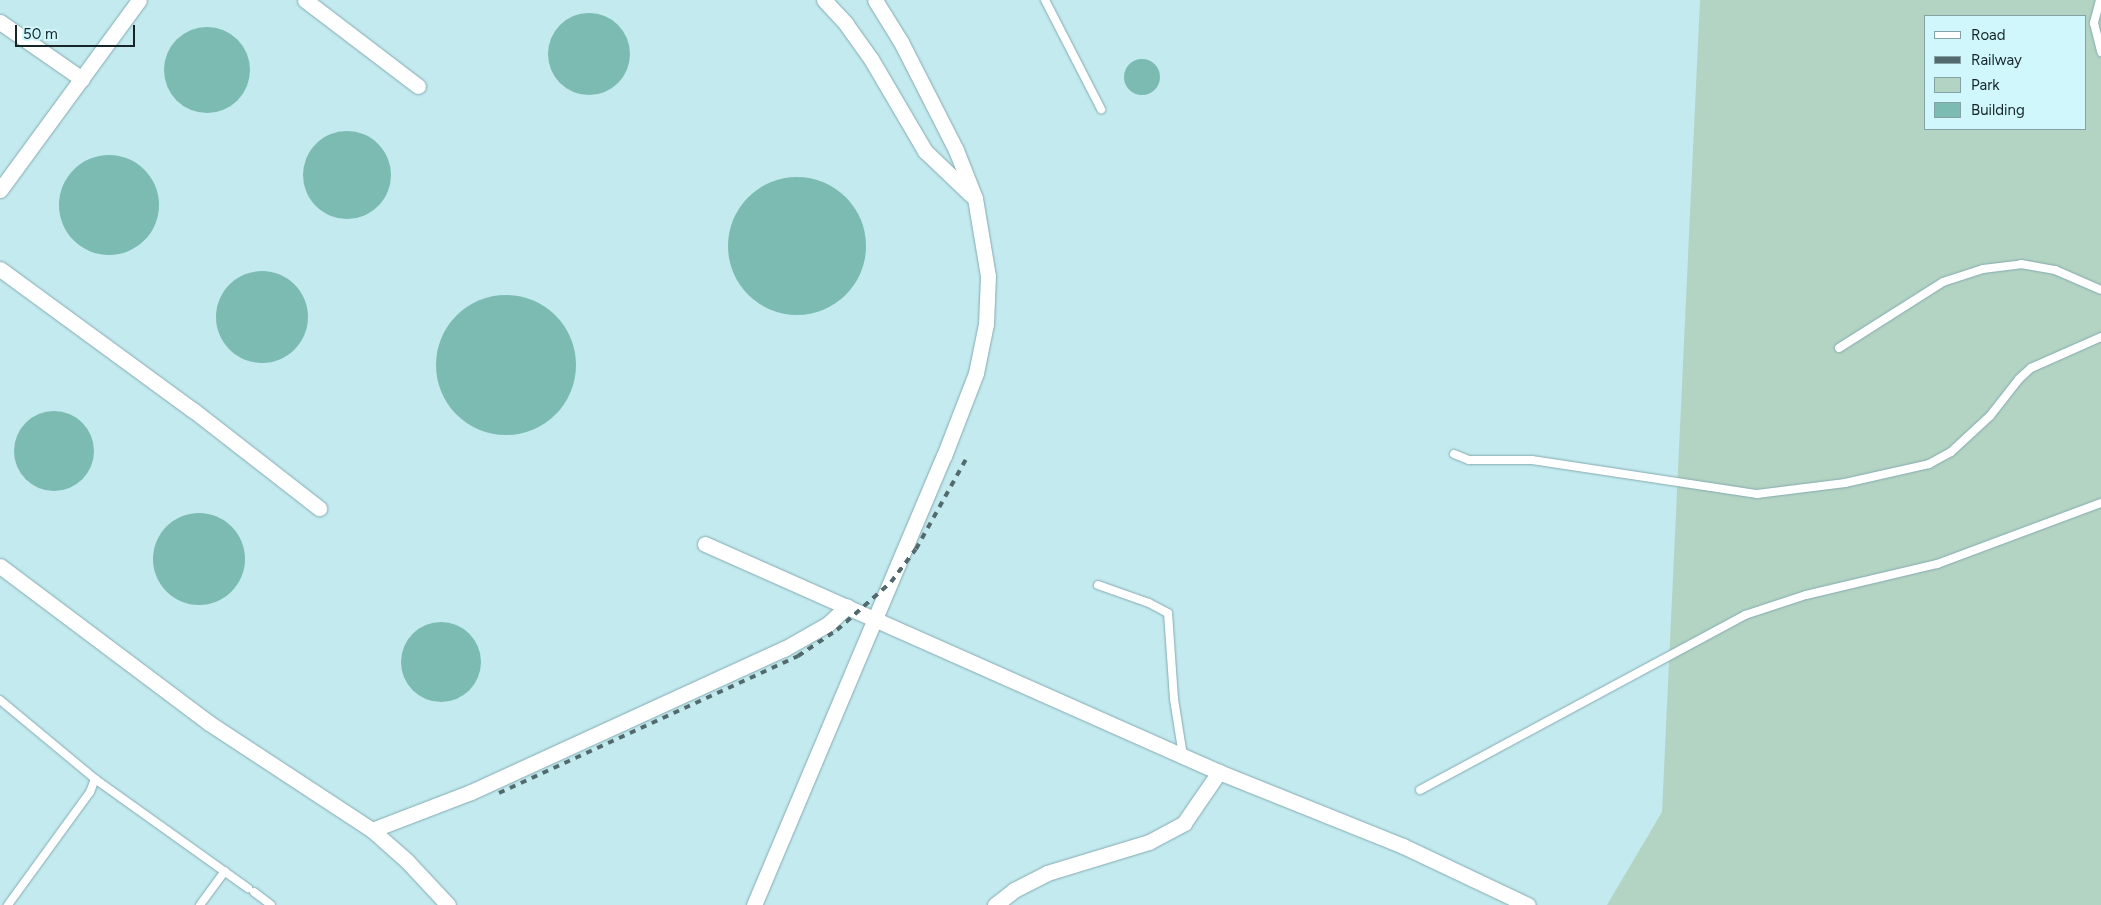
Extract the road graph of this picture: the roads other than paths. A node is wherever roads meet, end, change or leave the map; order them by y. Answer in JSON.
{"nodes":[{"id":1,"x":139,"y":0,"type":"edge"},
{"id":2,"x":305,"y":0,"type":"edge"},
{"id":3,"x":824,"y":0,"type":"edge"},
{"id":4,"x":874,"y":0,"type":"edge"},
{"id":5,"x":1045,"y":0,"type":"edge"},
{"id":6,"x":2100,"y":0,"type":"edge"},
{"id":7,"x":0,"y":22,"type":"edge"},
{"id":8,"x":2101,"y":52,"type":"edge"},
{"id":9,"x":82,"y":79,"type":"junction"},
{"id":10,"x":418,"y":86,"type":"dead end"},
{"id":11,"x":1102,"y":109,"type":"dead end"},
{"id":12,"x":0,"y":190,"type":"edge"},
{"id":13,"x":975,"y":198,"type":"junction"},
{"id":14,"x":0,"y":269,"type":"edge"},
{"id":15,"x":2101,"y":290,"type":"edge"},
{"id":16,"x":2101,"y":336,"type":"edge"},
{"id":17,"x":1839,"y":348,"type":"dead end"},
{"id":18,"x":1454,"y":454,"type":"dead end"},
{"id":19,"x":2101,"y":503,"type":"edge"},
{"id":20,"x":318,"y":508,"type":"dead end"},
{"id":21,"x":705,"y":544,"type":"dead end"},
{"id":22,"x":0,"y":566,"type":"edge"},
{"id":23,"x":1098,"y":585,"type":"dead end"},
{"id":24,"x":847,"y":606,"type":"junction"},
{"id":25,"x":876,"y":619,"type":"junction"},
{"id":26,"x":0,"y":700,"type":"edge"},
{"id":27,"x":1183,"y":756,"type":"junction"},
{"id":28,"x":1219,"y":772,"type":"junction"},
{"id":29,"x":95,"y":779,"type":"junction"},
{"id":30,"x":1420,"y":790,"type":"dead end"},
{"id":31,"x":372,"y":830,"type":"junction"},
{"id":32,"x":225,"y":871,"type":"junction"},
{"id":33,"x":8,"y":905,"type":"edge"},
{"id":34,"x":200,"y":905,"type":"edge"},
{"id":35,"x":272,"y":905,"type":"edge"},
{"id":36,"x":448,"y":905,"type":"edge"},
{"id":37,"x":754,"y":905,"type":"edge"},
{"id":38,"x":995,"y":905,"type":"edge"},
{"id":39,"x":1528,"y":905,"type":"edge"}],
"edges":[{"from":1,"to":9,"type":"street"},
{"from":2,"to":10,"type":"street"},
{"from":3,"to":13,"type":"street"},
{"from":4,"to":13,"type":"street"},
{"from":5,"to":11,"type":"lane"},
{"from":6,"to":8,"type":"lane"},
{"from":7,"to":9,"type":"street"},
{"from":9,"to":12,"type":"street"},
{"from":13,"to":25,"type":"street"},
{"from":14,"to":20,"type":"street"},
{"from":15,"to":17,"type":"lane"},
{"from":16,"to":18,"type":"lane"},
{"from":19,"to":30,"type":"lane"},
{"from":21,"to":24,"type":"street"},
{"from":22,"to":31,"type":"street"},
{"from":23,"to":27,"type":"lane"},
{"from":24,"to":25,"type":"street"},
{"from":24,"to":31,"type":"street"},
{"from":25,"to":27,"type":"street"},
{"from":25,"to":37,"type":"street"},
{"from":26,"to":29,"type":"lane"},
{"from":27,"to":28,"type":"street"},
{"from":28,"to":38,"type":"street"},
{"from":28,"to":39,"type":"street"},
{"from":29,"to":32,"type":"lane"},
{"from":29,"to":33,"type":"lane"},
{"from":31,"to":36,"type":"street"},
{"from":32,"to":34,"type":"lane"},
{"from":32,"to":35,"type":"lane"}]}
